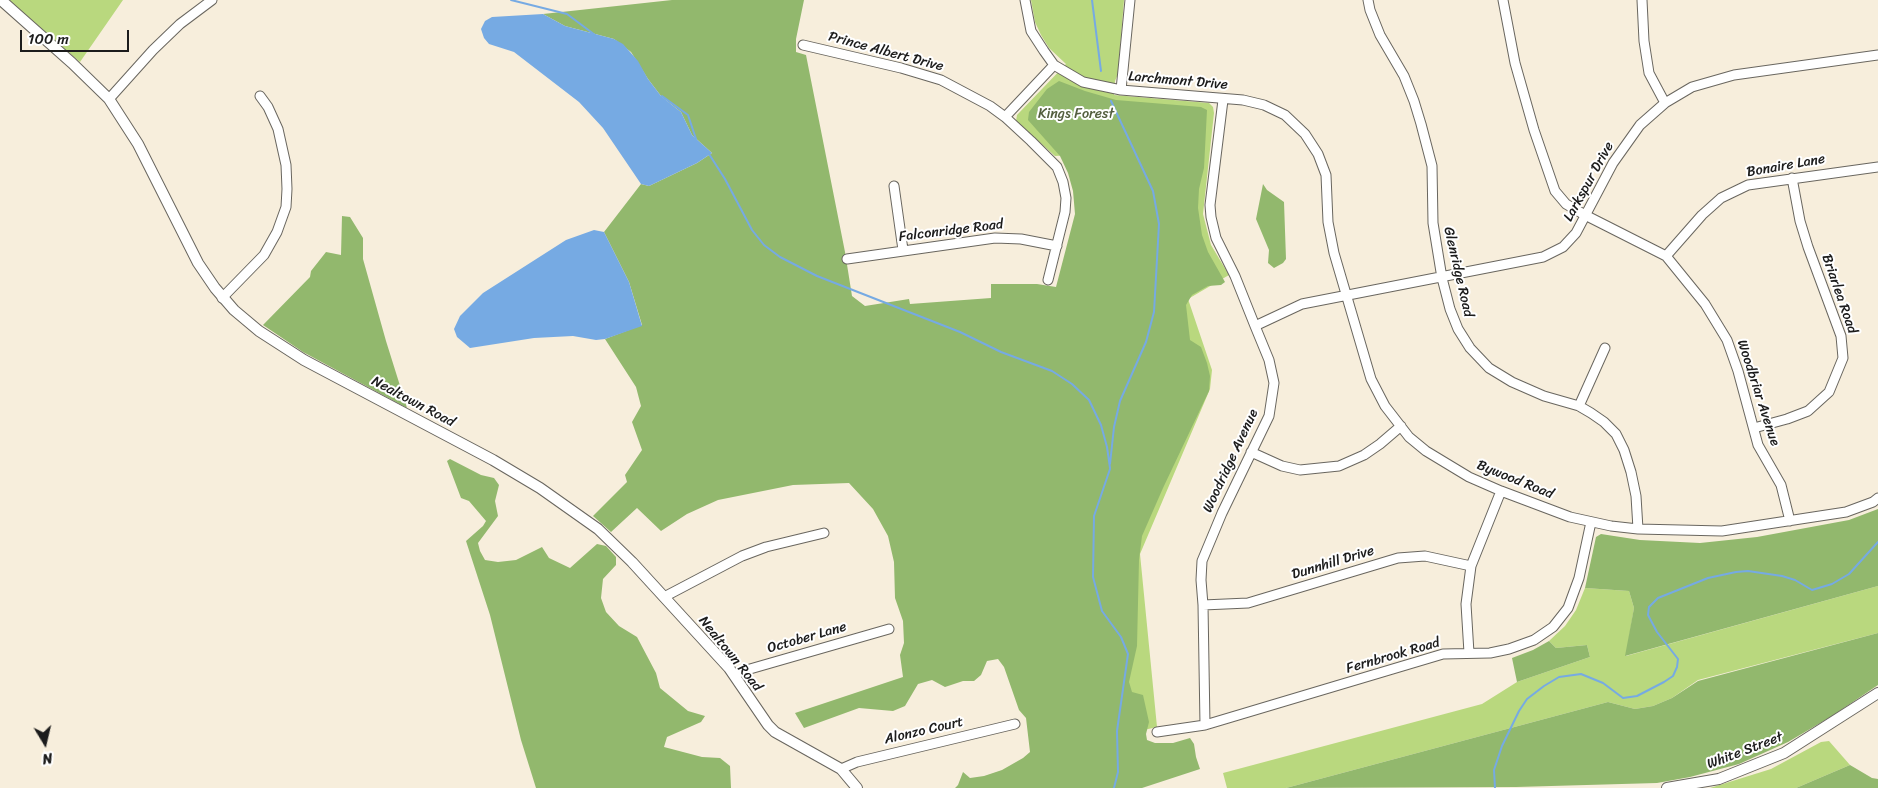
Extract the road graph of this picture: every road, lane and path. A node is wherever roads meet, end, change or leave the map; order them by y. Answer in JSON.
{"nodes":[{"id":1,"x":1,"y":0,"type":"edge"},
{"id":2,"x":212,"y":0,"type":"edge"},
{"id":3,"x":1025,"y":0,"type":"edge"},
{"id":4,"x":1130,"y":0,"type":"edge"},
{"id":5,"x":1368,"y":0,"type":"edge"},
{"id":6,"x":1503,"y":0,"type":"edge"},
{"id":7,"x":1642,"y":0,"type":"edge"},
{"id":8,"x":803,"y":44,"type":"dead end"},
{"id":9,"x":1878,"y":55,"type":"edge"},
{"id":10,"x":1054,"y":65,"type":"junction"},
{"id":11,"x":1121,"y":90,"type":"junction"},
{"id":12,"x":260,"y":96,"type":"dead end"},
{"id":13,"x":109,"y":99,"type":"junction"},
{"id":14,"x":1223,"y":100,"type":"junction"},
{"id":15,"x":1665,"y":104,"type":"junction"},
{"id":16,"x":1005,"y":117,"type":"junction"},
{"id":17,"x":1878,"y":167,"type":"edge"},
{"id":18,"x":1792,"y":178,"type":"junction"},
{"id":19,"x":894,"y":186,"type":"dead end"},
{"id":20,"x":1327,"y":192,"type":"joint"},
{"id":21,"x":1585,"y":215,"type":"junction"},
{"id":22,"x":1056,"y":246,"type":"junction"},
{"id":23,"x":903,"y":250,"type":"junction"},
{"id":24,"x":1666,"y":256,"type":"junction"},
{"id":25,"x":848,"y":258,"type":"dead end"},
{"id":26,"x":1442,"y":278,"type":"junction"},
{"id":27,"x":1048,"y":280,"type":"dead end"},
{"id":28,"x":1347,"y":295,"type":"junction"},
{"id":29,"x":222,"y":298,"type":"junction"},
{"id":30,"x":1255,"y":326,"type":"junction"},
{"id":31,"x":1604,"y":348,"type":"dead end"},
{"id":32,"x":1579,"y":406,"type":"junction"},
{"id":33,"x":1400,"y":426,"type":"junction"},
{"id":34,"x":1754,"y":428,"type":"junction"},
{"id":35,"x":1251,"y":452,"type":"junction"},
{"id":36,"x":1501,"y":491,"type":"junction"},
{"id":37,"x":1878,"y":498,"type":"edge"},
{"id":38,"x":1790,"y":521,"type":"junction"},
{"id":39,"x":1591,"y":522,"type":"junction"},
{"id":40,"x":1638,"y":529,"type":"junction"},
{"id":41,"x":824,"y":533,"type":"dead end"},
{"id":42,"x":1471,"y":566,"type":"junction"},
{"id":43,"x":664,"y":597,"type":"junction"},
{"id":44,"x":1204,"y":605,"type":"junction"},
{"id":45,"x":888,"y":629,"type":"dead end"},
{"id":46,"x":1469,"y":654,"type":"junction"},
{"id":47,"x":734,"y":675,"type":"junction"},
{"id":48,"x":1878,"y":693,"type":"edge"},
{"id":49,"x":1016,"y":724,"type":"dead end"},
{"id":50,"x":1205,"y":725,"type":"junction"},
{"id":51,"x":1157,"y":732,"type":"dead end"},
{"id":52,"x":841,"y":769,"type":"junction"},
{"id":53,"x":857,"y":788,"type":"edge"},
{"id":54,"x":1667,"y":788,"type":"edge"}],
"edges":[{"from":1,"to":13,"type":"street","name":"Nealtown Road"},
{"from":2,"to":13,"type":"street"},
{"from":3,"to":10,"type":"street","name":"Larchmont Drive"},
{"from":4,"to":11,"type":"street"},
{"from":5,"to":26,"type":"street","name":"Glenridge Road"},
{"from":6,"to":21,"type":"street","name":"Woodbriar Avenue"},
{"from":7,"to":15,"type":"street"},
{"from":8,"to":16,"type":"street","name":"Prince Albert Drive"},
{"from":9,"to":15,"type":"street","name":"Larkspur Drive"},
{"from":10,"to":11,"type":"street","name":"Larchmont Drive"},
{"from":10,"to":16,"type":"street"},
{"from":11,"to":14,"type":"street","name":"Larchmont Drive"},
{"from":12,"to":29,"type":"street"},
{"from":13,"to":29,"type":"street","name":"Nealtown Road"},
{"from":14,"to":20,"type":"street","name":"Larchmont Drive"},
{"from":14,"to":30,"type":"street","name":"Woodridge Avenue"},
{"from":15,"to":21,"type":"street","name":"Larkspur Drive"},
{"from":16,"to":22,"type":"street","name":"Prince Albert Drive"},
{"from":17,"to":18,"type":"street","name":"Bonaire Lane"},
{"from":18,"to":24,"type":"street","name":"Bonaire Lane"},
{"from":18,"to":34,"type":"street","name":"Briarlea Road"},
{"from":19,"to":23,"type":"street"},
{"from":20,"to":28,"type":"street","name":"Bywood Road"},
{"from":21,"to":24,"type":"street","name":"Woodbriar Avenue"},
{"from":21,"to":26,"type":"street","name":"Larkspur Drive"},
{"from":22,"to":23,"type":"street","name":"Falconridge Road"},
{"from":22,"to":27,"type":"street","name":"Prince Albert Drive"},
{"from":23,"to":25,"type":"street","name":"Falconridge Road"},
{"from":24,"to":34,"type":"street","name":"Woodbriar Avenue"},
{"from":26,"to":28,"type":"street","name":"Larkspur Drive"},
{"from":26,"to":32,"type":"street","name":"Glenridge Road"},
{"from":28,"to":30,"type":"street","name":"Larkspur Drive"},
{"from":28,"to":33,"type":"street","name":"Bywood Road"},
{"from":29,"to":43,"type":"street","name":"Nealtown Road"},
{"from":30,"to":35,"type":"street","name":"Woodridge Avenue"},
{"from":31,"to":32,"type":"street"},
{"from":32,"to":40,"type":"street","name":"Glenridge Road"},
{"from":33,"to":35,"type":"street"},
{"from":33,"to":36,"type":"street","name":"Bywood Road"},
{"from":34,"to":38,"type":"street","name":"Woodbriar Avenue"},
{"from":35,"to":44,"type":"street","name":"Woodridge Avenue"},
{"from":36,"to":39,"type":"street","name":"Bywood Road"},
{"from":36,"to":42,"type":"street"},
{"from":37,"to":38,"type":"street","name":"Bywood Road"},
{"from":38,"to":40,"type":"street","name":"Bywood Road"},
{"from":39,"to":40,"type":"street","name":"Bywood Road"},
{"from":39,"to":46,"type":"street","name":"Fernbrook Road"},
{"from":41,"to":43,"type":"street"},
{"from":42,"to":44,"type":"street","name":"Dunnhill Drive"},
{"from":42,"to":46,"type":"street"},
{"from":43,"to":47,"type":"street","name":"Nealtown Road"},
{"from":44,"to":50,"type":"street","name":"Woodridge Avenue"},
{"from":45,"to":47,"type":"street","name":"October Lane"},
{"from":46,"to":50,"type":"street","name":"Fernbrook Road"},
{"from":47,"to":52,"type":"street","name":"Nealtown Road"},
{"from":48,"to":54,"type":"street","name":"White Street"},
{"from":49,"to":52,"type":"street","name":"Alonzo Court"},
{"from":50,"to":51,"type":"street","name":"Fernbrook Road"},
{"from":52,"to":53,"type":"street","name":"Nealtown Road"}]}
